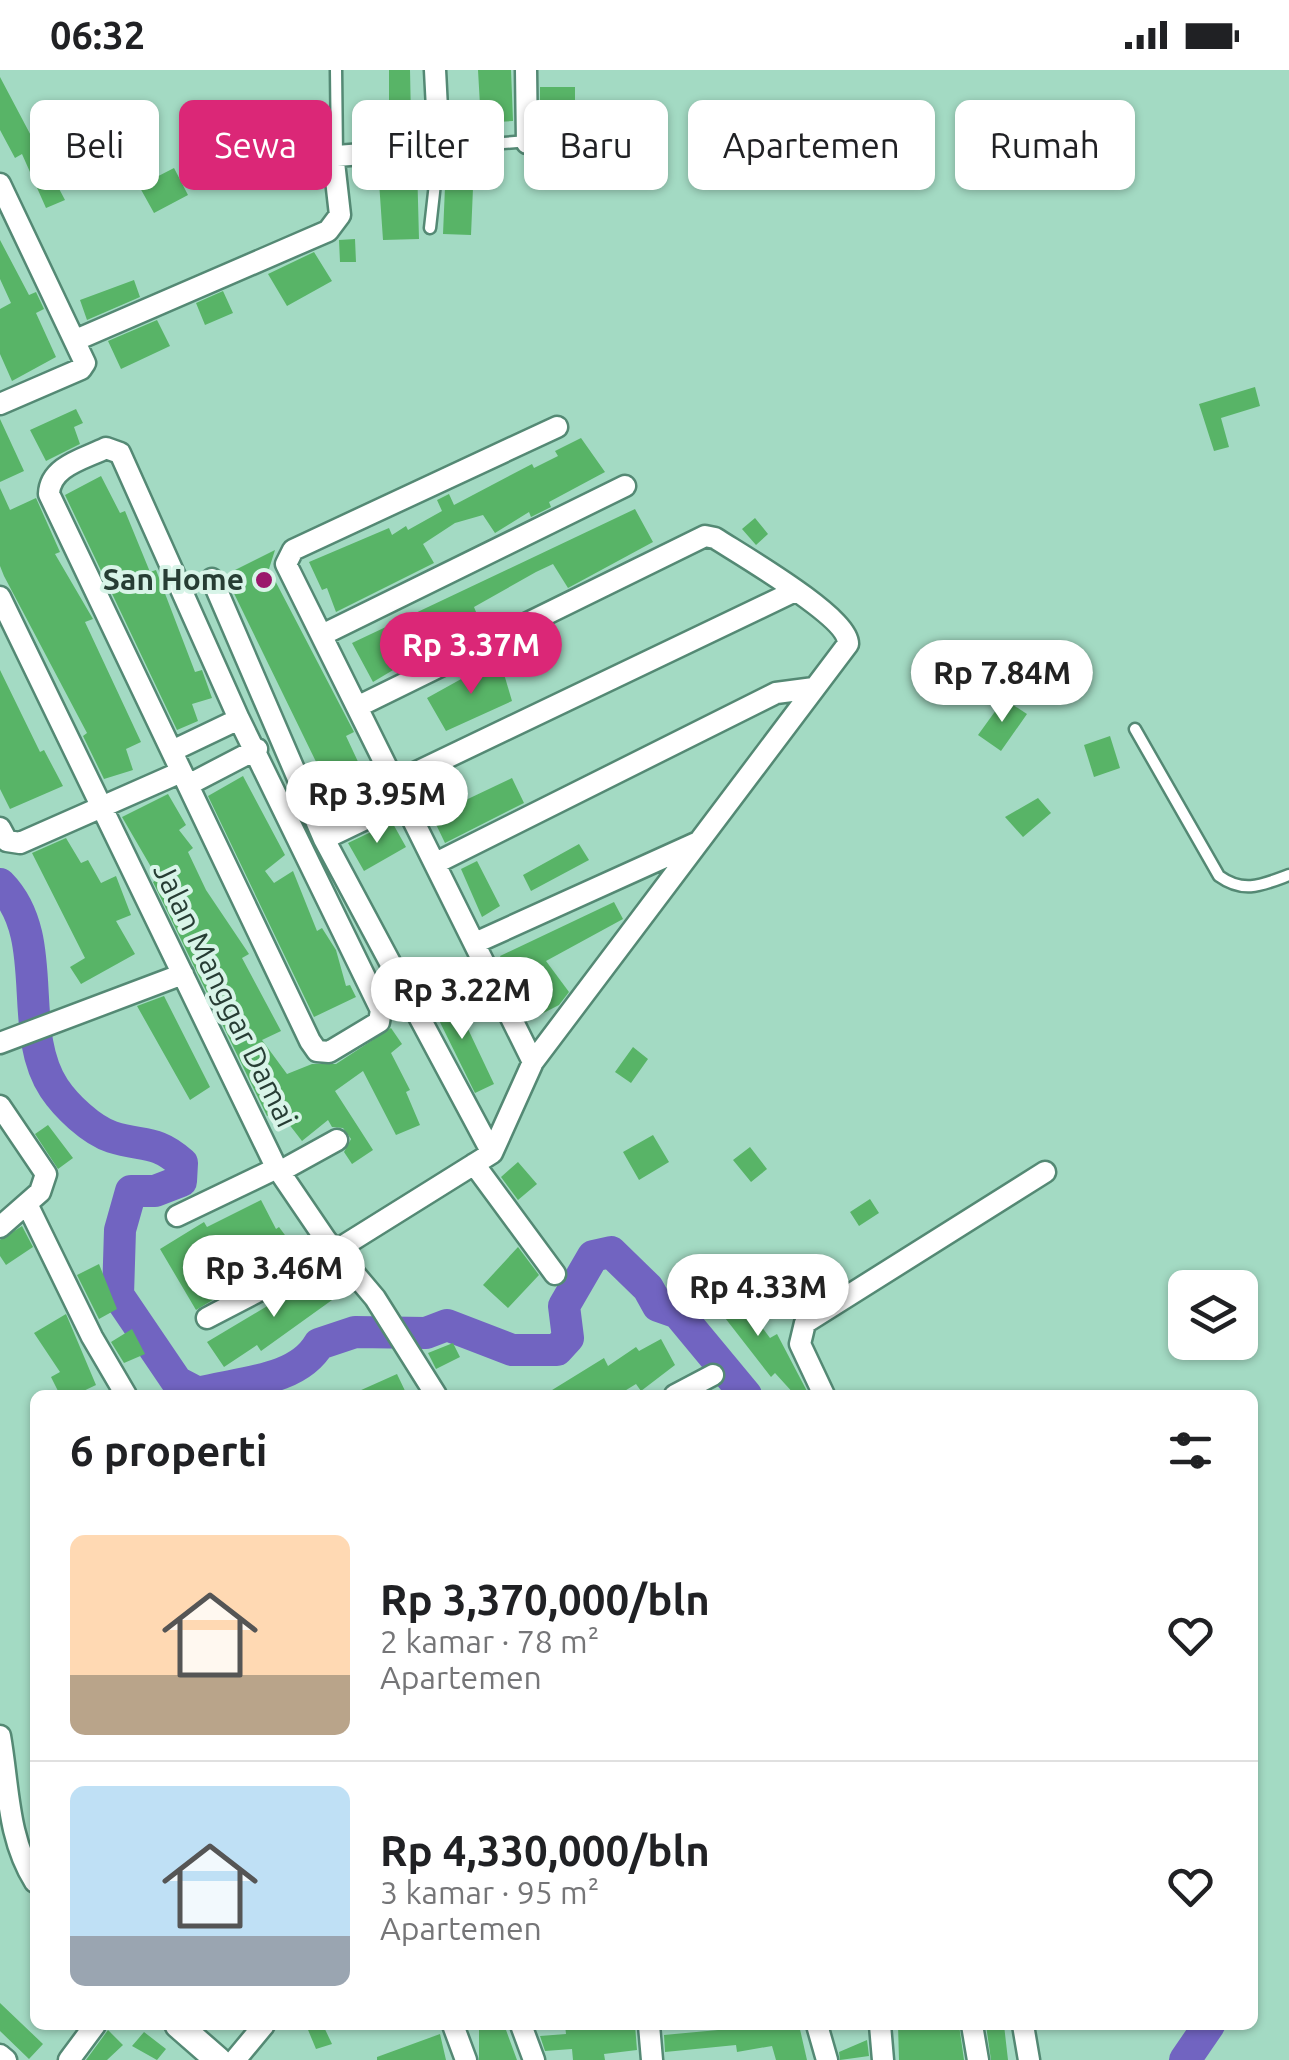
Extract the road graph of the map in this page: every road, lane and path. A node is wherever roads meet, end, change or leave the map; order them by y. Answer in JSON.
{"nodes":[{"id":1,"x":336,"y":70,"type":"edge"},
{"id":2,"x":434,"y":70,"type":"edge"},
{"id":3,"x":526,"y":70,"type":"edge"},
{"id":4,"x":436,"y":100,"type":"edge"},
{"id":5,"x":526,"y":100,"type":"edge"},
{"id":6,"x":352,"y":155,"type":"edge"},
{"id":7,"x":337,"y":156,"type":"junction"},
{"id":8,"x":0,"y":184,"type":"edge"},
{"id":9,"x":434,"y":190,"type":"edge"},
{"id":10,"x":430,"y":228,"type":"dead end"},
{"id":11,"x":76,"y":340,"type":"junction"},
{"id":12,"x":0,"y":404,"type":"edge"},
{"id":13,"x":557,"y":428,"type":"dead end"},
{"id":14,"x":625,"y":486,"type":"dead end"},
{"id":15,"x":212,"y":579,"type":"dead end"},
{"id":16,"x":795,"y":591,"type":"junction"},
{"id":17,"x":0,"y":597,"type":"edge"},
{"id":18,"x":324,"y":634,"type":"junction"},
{"id":19,"x":814,"y":688,"type":"junction"},
{"id":20,"x":359,"y":706,"type":"junction"},
{"id":21,"x":239,"y":719,"type":"junction"},
{"id":22,"x":1135,"y":729,"type":"dead end"},
{"id":23,"x":257,"y":749,"type":"junction"},
{"id":24,"x":172,"y":751,"type":"junction"},
{"id":25,"x":184,"y":778,"type":"junction"},
{"id":26,"x":401,"y":791,"type":"junction"},
{"id":27,"x":99,"y":807,"type":"junction"},
{"id":28,"x":0,"y":828,"type":"edge"},
{"id":29,"x":324,"y":839,"type":"junction"},
{"id":30,"x":701,"y":840,"type":"junction"},
{"id":31,"x":436,"y":863,"type":"junction"},
{"id":32,"x":1289,"y":875,"type":"edge"},
{"id":33,"x":475,"y":943,"type":"junction"},
{"id":34,"x":183,"y":974,"type":"junction"},
{"id":35,"x":0,"y":1043,"type":"edge"},
{"id":36,"x":533,"y":1062,"type":"junction"},
{"id":37,"x":0,"y":1106,"type":"edge"},
{"id":38,"x":337,"y":1140,"type":"dead end"},
{"id":39,"x":483,"y":1159,"type":"junction"},
{"id":40,"x":278,"y":1170,"type":"junction"},
{"id":41,"x":1045,"y":1172,"type":"dead end"},
{"id":42,"x":28,"y":1204,"type":"junction"},
{"id":43,"x":177,"y":1216,"type":"dead end"},
{"id":44,"x":0,"y":1226,"type":"edge"},
{"id":45,"x":336,"y":1251,"type":"junction"},
{"id":46,"x":555,"y":1274,"type":"dead end"},
{"id":47,"x":207,"y":1318,"type":"dead end"},
{"id":48,"x":713,"y":1374,"type":"dead end"},
{"id":49,"x":123,"y":1390,"type":"edge"},
{"id":50,"x":433,"y":1390,"type":"edge"},
{"id":51,"x":684,"y":1390,"type":"edge"},
{"id":52,"x":822,"y":1390,"type":"edge"},
{"id":53,"x":0,"y":1741,"type":"edge"},
{"id":54,"x":30,"y":1874,"type":"edge"},
{"id":55,"x":92,"y":2030,"type":"edge"},
{"id":56,"x":184,"y":2030,"type":"edge"},
{"id":57,"x":260,"y":2030,"type":"edge"},
{"id":58,"x":455,"y":2030,"type":"edge"},
{"id":59,"x":523,"y":2030,"type":"edge"},
{"id":60,"x":649,"y":2030,"type":"edge"},
{"id":61,"x":818,"y":2030,"type":"edge"},
{"id":62,"x":880,"y":2030,"type":"edge"},
{"id":63,"x":973,"y":2030,"type":"edge"},
{"id":64,"x":1024,"y":2030,"type":"edge"},
{"id":65,"x":0,"y":2055,"type":"edge"},
{"id":66,"x":6,"y":2060,"type":"edge"},
{"id":67,"x":69,"y":2060,"type":"edge"},
{"id":68,"x":218,"y":2060,"type":"edge"},
{"id":69,"x":235,"y":2060,"type":"edge"},
{"id":70,"x":466,"y":2060,"type":"edge"},
{"id":71,"x":534,"y":2060,"type":"edge"},
{"id":72,"x":652,"y":2060,"type":"edge"},
{"id":73,"x":826,"y":2060,"type":"edge"},
{"id":74,"x":883,"y":2060,"type":"edge"},
{"id":75,"x":978,"y":2060,"type":"edge"},
{"id":76,"x":1029,"y":2060,"type":"edge"}],
"edges":[{"from":1,"to":7,"type":"lane"},
{"from":2,"to":4,"type":"street"},
{"from":3,"to":5,"type":"street"},
{"from":6,"to":7,"type":"street"},
{"from":7,"to":11,"type":"street"},
{"from":8,"to":11,"type":"street"},
{"from":9,"to":10,"type":"lane"},
{"from":11,"to":12,"type":"street"},
{"from":13,"to":18,"type":"street"},
{"from":14,"to":18,"type":"street"},
{"from":15,"to":29,"type":"street"},
{"from":16,"to":19,"type":"street"},
{"from":16,"to":20,"type":"street"},
{"from":16,"to":26,"type":"street"},
{"from":17,"to":27,"type":"street","name":"Jalan Manggar Damai"},
{"from":18,"to":20,"type":"street"},
{"from":19,"to":30,"type":"street"},
{"from":19,"to":31,"type":"street"},
{"from":20,"to":26,"type":"street"},
{"from":21,"to":23,"type":"street"},
{"from":21,"to":24,"type":"street"},
{"from":21,"to":24,"type":"street"},
{"from":22,"to":32,"type":"lane"},
{"from":23,"to":25,"type":"street"},
{"from":23,"to":25,"type":"street"},
{"from":24,"to":25,"type":"street"},
{"from":25,"to":27,"type":"street"},
{"from":26,"to":29,"type":"street"},
{"from":26,"to":31,"type":"street"},
{"from":27,"to":28,"type":"street"},
{"from":27,"to":34,"type":"street","name":"Jalan Manggar Damai"},
{"from":29,"to":39,"type":"street"},
{"from":30,"to":33,"type":"street"},
{"from":30,"to":36,"type":"street"},
{"from":31,"to":33,"type":"street"},
{"from":33,"to":36,"type":"street"},
{"from":34,"to":35,"type":"street"},
{"from":34,"to":40,"type":"street","name":"Jalan Manggar Damai"},
{"from":36,"to":39,"type":"street"},
{"from":37,"to":42,"type":"street"},
{"from":38,"to":40,"type":"street"},
{"from":39,"to":45,"type":"street"},
{"from":39,"to":46,"type":"street"},
{"from":40,"to":43,"type":"street"},
{"from":40,"to":45,"type":"street","name":"Jalan Manggar Damai"},
{"from":41,"to":52,"type":"street"},
{"from":42,"to":44,"type":"street"},
{"from":42,"to":49,"type":"street"},
{"from":45,"to":47,"type":"street"},
{"from":45,"to":50,"type":"street","name":"Jalan Manggar Damai"},
{"from":48,"to":51,"type":"street"},
{"from":53,"to":54,"type":"street"},
{"from":55,"to":67,"type":"street"},
{"from":56,"to":68,"type":"street"},
{"from":57,"to":69,"type":"street"},
{"from":58,"to":70,"type":"street"},
{"from":59,"to":71,"type":"street"},
{"from":60,"to":72,"type":"street"},
{"from":61,"to":73,"type":"street"},
{"from":62,"to":74,"type":"street"},
{"from":63,"to":75,"type":"street"},
{"from":64,"to":76,"type":"street"},
{"from":65,"to":66,"type":"street"}]}
